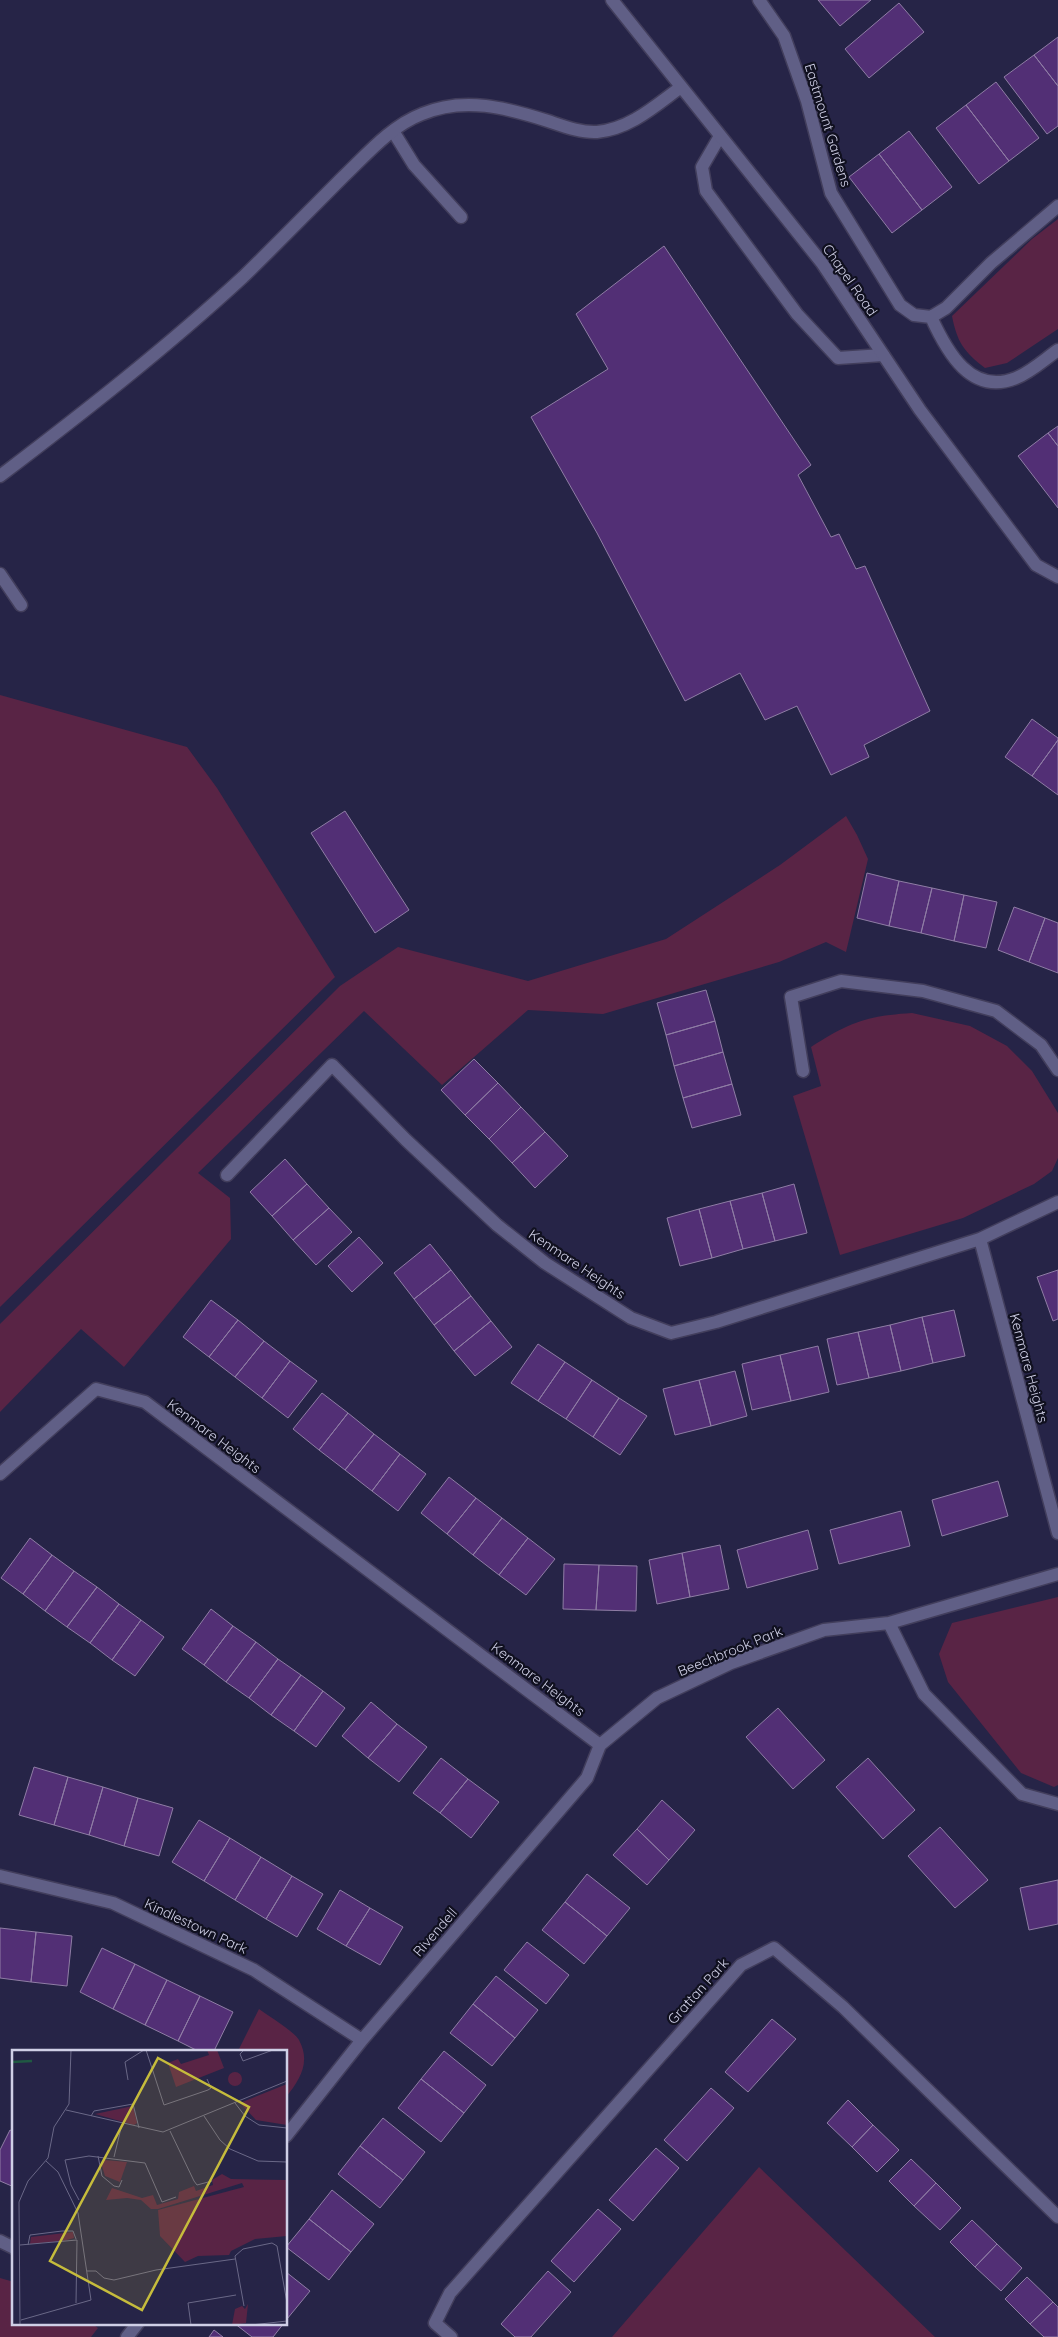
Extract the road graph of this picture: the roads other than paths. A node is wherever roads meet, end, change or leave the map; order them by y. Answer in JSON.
{"nodes":[{"id":1,"x":612,"y":0,"type":"edge"},
{"id":2,"x":759,"y":0,"type":"edge"},
{"id":3,"x":681,"y":88,"type":"junction"},
{"id":4,"x":392,"y":131,"type":"junction"},
{"id":5,"x":720,"y":136,"type":"junction"},
{"id":6,"x":1058,"y":206,"type":"edge"},
{"id":7,"x":462,"y":217,"type":"dead end"},
{"id":8,"x":931,"y":317,"type":"junction"},
{"id":9,"x":1058,"y":350,"type":"edge"},
{"id":10,"x":883,"y":355,"type":"junction"},
{"id":11,"x":0,"y":476,"type":"edge"},
{"id":12,"x":0,"y":574,"type":"edge"},
{"id":13,"x":1058,"y":577,"type":"edge"},
{"id":14,"x":21,"y":605,"type":"dead end"},
{"id":15,"x":1058,"y":1070,"type":"edge"},
{"id":16,"x":803,"y":1071,"type":"dead end"},
{"id":17,"x":227,"y":1175,"type":"dead end"},
{"id":18,"x":1058,"y":1202,"type":"edge"},
{"id":19,"x":980,"y":1240,"type":"junction"},
{"id":20,"x":0,"y":1474,"type":"edge"},
{"id":21,"x":1058,"y":1533,"type":"edge"},
{"id":22,"x":1058,"y":1574,"type":"edge"},
{"id":23,"x":889,"y":1623,"type":"junction"},
{"id":24,"x":600,"y":1745,"type":"junction"},
{"id":25,"x":1058,"y":1804,"type":"edge"},
{"id":26,"x":0,"y":1876,"type":"edge"},
{"id":27,"x":362,"y":2040,"type":"junction"},
{"id":28,"x":288,"y":2133,"type":"edge"},
{"id":29,"x":1058,"y":2217,"type":"edge"},
{"id":30,"x":0,"y":2241,"type":"edge"},
{"id":31,"x":12,"y":2247,"type":"edge"},
{"id":32,"x":137,"y":2324,"type":"edge"},
{"id":33,"x":127,"y":2337,"type":"edge"},
{"id":34,"x":451,"y":2337,"type":"edge"}],
"edges":[{"from":1,"to":3,"type":"street","name":"Chapel Road"},
{"from":2,"to":8,"type":"street","name":"Eastmount Gardens"},
{"from":3,"to":4,"type":"street"},
{"from":3,"to":5,"type":"street","name":"Chapel Road"},
{"from":4,"to":7,"type":"street"},
{"from":4,"to":11,"type":"street"},
{"from":5,"to":10,"type":"street","name":"Chapel Road"},
{"from":5,"to":10,"type":"street"},
{"from":6,"to":8,"type":"street"},
{"from":8,"to":9,"type":"street"},
{"from":10,"to":13,"type":"street","name":"Chapel Road"},
{"from":12,"to":14,"type":"street"},
{"from":15,"to":16,"type":"street"},
{"from":17,"to":19,"type":"street","name":"Kenmare Heights"},
{"from":18,"to":19,"type":"street","name":"Kenmare Heights"},
{"from":19,"to":21,"type":"street","name":"Kenmare Heights"},
{"from":20,"to":24,"type":"street","name":"Kenmare Heights"},
{"from":22,"to":23,"type":"street","name":"Beechbrook Park"},
{"from":23,"to":24,"type":"street","name":"Beechbrook Park"},
{"from":23,"to":25,"type":"street"},
{"from":24,"to":27,"type":"street","name":"Rivendell"},
{"from":26,"to":27,"type":"street","name":"Kindlestown Park"},
{"from":27,"to":28,"type":"street","name":"Rivendell"},
{"from":29,"to":34,"type":"street","name":"Grattan Park"},
{"from":30,"to":31,"type":"street"},
{"from":32,"to":33,"type":"street"}]}
